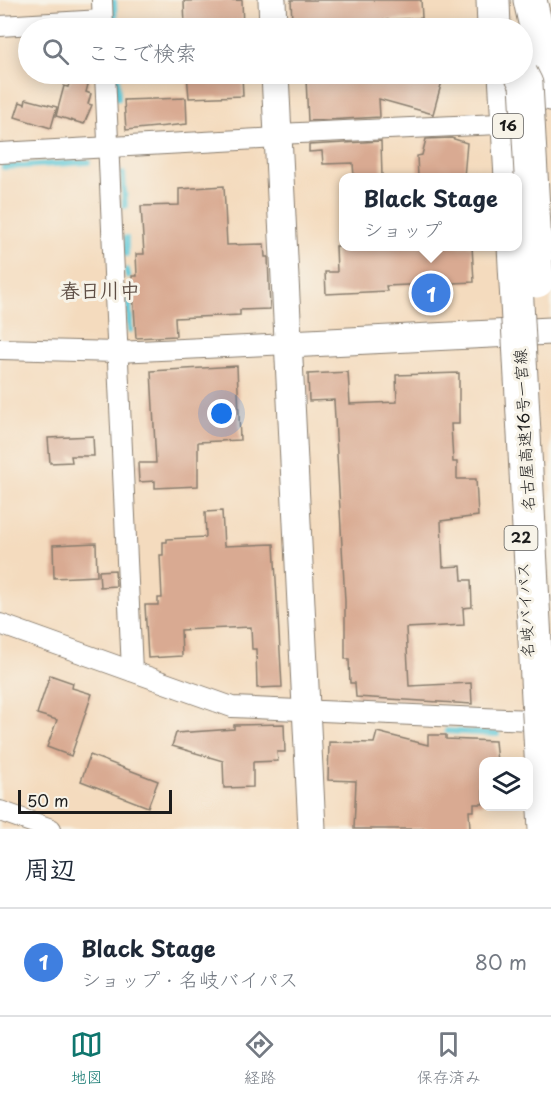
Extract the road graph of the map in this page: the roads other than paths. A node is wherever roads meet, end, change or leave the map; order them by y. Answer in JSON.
{"nodes":[{"id":1,"x":102,"y":0,"type":"edge"},
{"id":2,"x":272,"y":0,"type":"edge"},
{"id":3,"x":493,"y":0,"type":"edge"},
{"id":4,"x":502,"y":0,"type":"edge"},
{"id":5,"x":530,"y":0,"type":"edge"},
{"id":6,"x":550,"y":0,"type":"edge"},
{"id":7,"x":551,"y":16,"type":"edge"},
{"id":8,"x":103,"y":18,"type":"edge"},
{"id":9,"x":273,"y":18,"type":"edge"},
{"id":10,"x":494,"y":18,"type":"edge"},
{"id":11,"x":503,"y":18,"type":"edge"},
{"id":12,"x":0,"y":26,"type":"edge"},
{"id":13,"x":18,"y":26,"type":"edge"},
{"id":14,"x":105,"y":84,"type":"edge"},
{"id":15,"x":275,"y":84,"type":"edge"},
{"id":16,"x":497,"y":84,"type":"edge"},
{"id":17,"x":506,"y":84,"type":"edge"},
{"id":18,"x":526,"y":84,"type":"edge"},
{"id":19,"x":551,"y":94,"type":"edge"},
{"id":20,"x":499,"y":124,"type":"junction"},
{"id":21,"x":278,"y":136,"type":"junction"},
{"id":22,"x":108,"y":147,"type":"junction"},
{"id":23,"x":0,"y":153,"type":"edge"},
{"id":24,"x":502,"y":173,"type":"edge"},
{"id":25,"x":511,"y":173,"type":"edge"},
{"id":26,"x":505,"y":251,"type":"edge"},
{"id":27,"x":514,"y":251,"type":"edge"},
{"id":28,"x":551,"y":331,"type":"edge"},
{"id":29,"x":509,"y":333,"type":"junction"},
{"id":30,"x":288,"y":344,"type":"junction"},
{"id":31,"x":0,"y":350,"type":"edge"},
{"id":32,"x":117,"y":352,"type":"junction"},
{"id":33,"x":551,"y":549,"type":"edge"},
{"id":34,"x":0,"y":624,"type":"edge"},
{"id":35,"x":132,"y":671,"type":"junction"},
{"id":36,"x":306,"y":710,"type":"junction"},
{"id":37,"x":531,"y":720,"type":"junction"},
{"id":38,"x":0,"y":811,"type":"edge"},
{"id":39,"x":51,"y":829,"type":"edge"},
{"id":40,"x":312,"y":829,"type":"edge"},
{"id":41,"x":536,"y":829,"type":"edge"},
{"id":42,"x":545,"y":829,"type":"edge"}],
"edges":[{"from":1,"to":8,"type":"street"},
{"from":2,"to":9,"type":"street"},
{"from":3,"to":10,"type":"highway"},
{"from":4,"to":11,"type":"highway"},
{"from":5,"to":19,"type":"highway"},
{"from":6,"to":7,"type":"highway"},
{"from":12,"to":13,"type":"street"},
{"from":14,"to":22,"type":"street"},
{"from":15,"to":21,"type":"street"},
{"from":16,"to":20,"type":"highway"},
{"from":17,"to":25,"type":"highway","number":"16"},
{"from":18,"to":33,"type":"highway","bridge":true},
{"from":20,"to":21,"type":"street"},
{"from":20,"to":24,"type":"highway"},
{"from":21,"to":22,"type":"street"},
{"from":21,"to":30,"type":"street"},
{"from":22,"to":23,"type":"street"},
{"from":22,"to":32,"type":"street"},
{"from":26,"to":29,"type":"highway","name":"名岐バイパス","number":"22"},
{"from":27,"to":42,"type":"highway","name":"名古屋高速16号一宮線","bridge":true},
{"from":28,"to":29,"type":"street"},
{"from":29,"to":30,"type":"street"},
{"from":29,"to":37,"type":"highway","name":"名岐バイパス","number":"22"},
{"from":30,"to":32,"type":"street"},
{"from":30,"to":36,"type":"street"},
{"from":31,"to":32,"type":"street"},
{"from":32,"to":35,"type":"street"},
{"from":34,"to":35,"type":"street"},
{"from":35,"to":36,"type":"street"},
{"from":36,"to":37,"type":"street"},
{"from":36,"to":40,"type":"street"},
{"from":37,"to":41,"type":"highway","name":"名岐バイパス","number":"22"},
{"from":38,"to":39,"type":"street"}]}
